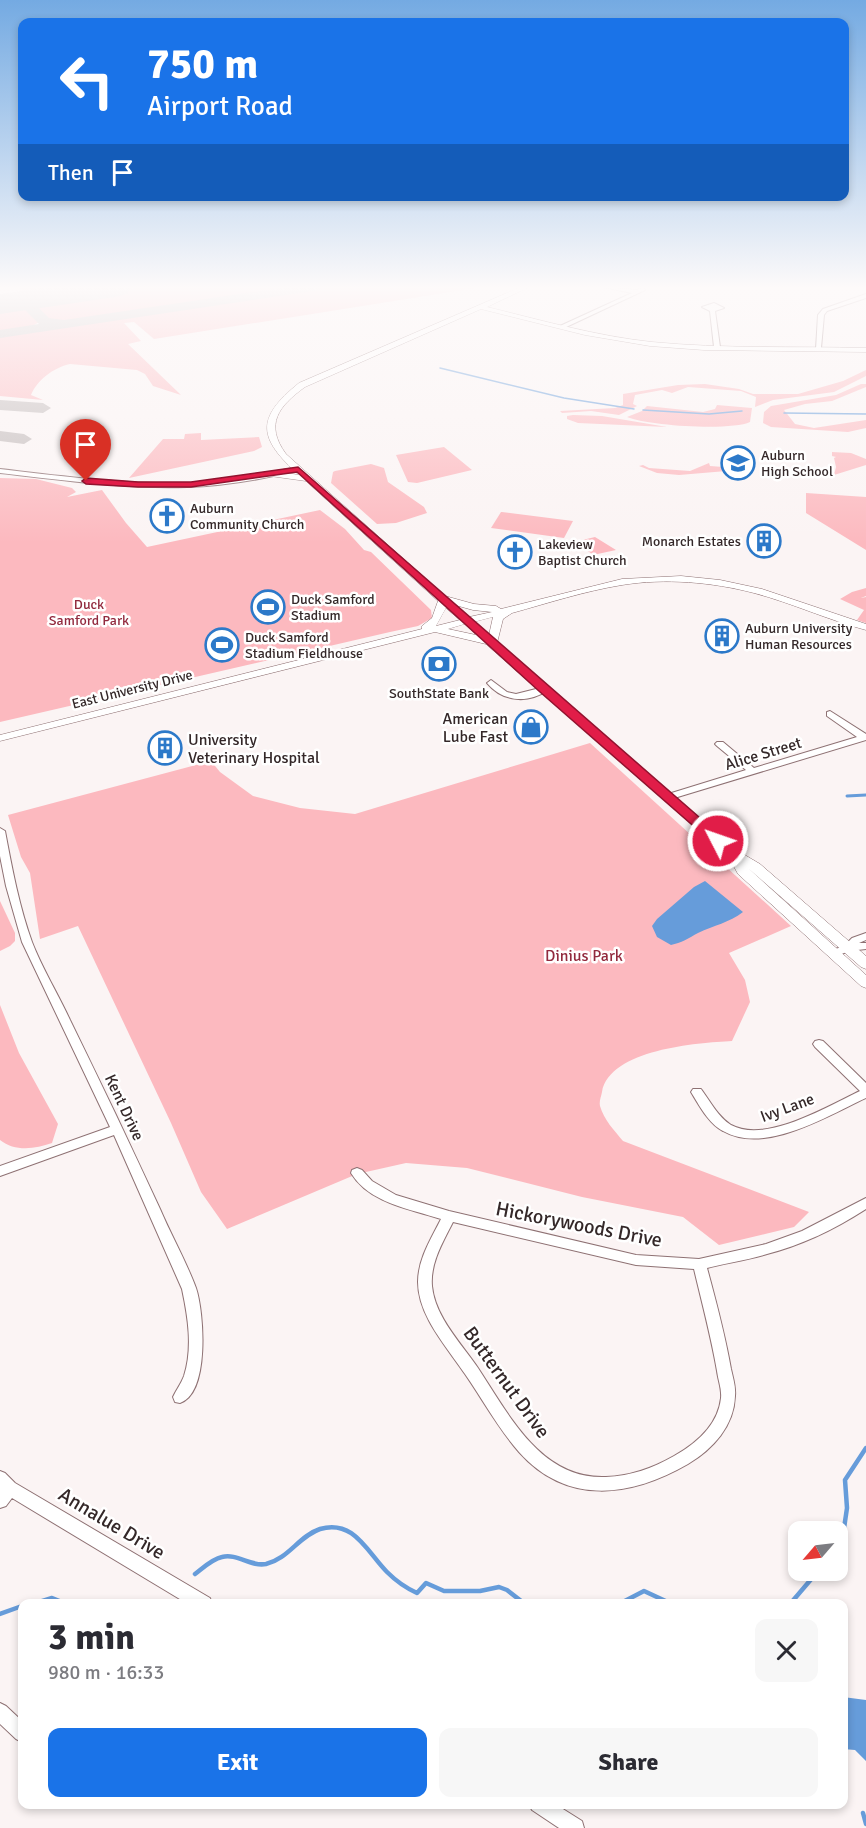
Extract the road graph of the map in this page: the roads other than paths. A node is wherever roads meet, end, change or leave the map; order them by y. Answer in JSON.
{"nodes":[{"id":1,"x":327,"y":372,"type":"edge"},
{"id":2,"x":285,"y":458,"type":"junction"},
{"id":3,"x":298,"y":469,"type":"junction"},
{"id":4,"x":0,"y":471,"type":"edge"},
{"id":5,"x":273,"y":474,"type":"junction"},
{"id":6,"x":309,"y":479,"type":"junction"},
{"id":7,"x":444,"y":598,"type":"junction"},
{"id":8,"x":510,"y":609,"type":"junction"},
{"id":9,"x":468,"y":620,"type":"junction"},
{"id":10,"x":866,"y":627,"type":"edge"},
{"id":11,"x":418,"y":632,"type":"junction"},
{"id":12,"x":492,"y":643,"type":"junction"},
{"id":13,"x":491,"y":683,"type":"dead end"},
{"id":14,"x":544,"y":690,"type":"junction"},
{"id":15,"x":830,"y":714,"type":"dead end"},
{"id":16,"x":865,"y":737,"type":"edge"},
{"id":17,"x":0,"y":738,"type":"edge"},
{"id":18,"x":720,"y":744,"type":"dead end"},
{"id":19,"x":752,"y":771,"type":"junction"},
{"id":20,"x":668,"y":797,"type":"junction"},
{"id":21,"x":0,"y":831,"type":"edge"},
{"id":22,"x":733,"y":854,"type":"junction"},
{"id":23,"x":4,"y":865,"type":"edge"},
{"id":24,"x":866,"y":936,"type":"edge"},
{"id":25,"x":866,"y":946,"type":"edge"},
{"id":26,"x":848,"y":948,"type":"junction"},
{"id":27,"x":834,"y":953,"type":"junction"},
{"id":28,"x":866,"y":964,"type":"edge"},
{"id":29,"x":866,"y":983,"type":"edge"},
{"id":30,"x":819,"y":1044,"type":"dead end"},
{"id":31,"x":866,"y":1091,"type":"edge"},
{"id":32,"x":697,"y":1092,"type":"dead end"},
{"id":33,"x":117,"y":1129,"type":"junction"},
{"id":34,"x":0,"y":1171,"type":"edge"},
{"id":35,"x":357,"y":1173,"type":"dead end"},
{"id":36,"x":866,"y":1203,"type":"edge"},
{"id":37,"x":448,"y":1216,"type":"junction"},
{"id":38,"x":699,"y":1264,"type":"junction"},
{"id":39,"x":180,"y":1397,"type":"dead end"},
{"id":40,"x":5,"y":1483,"type":"edge"},
{"id":41,"x":0,"y":1501,"type":"edge"},
{"id":42,"x":196,"y":1599,"type":"edge"},
{"id":43,"x":0,"y":1712,"type":"edge"},
{"id":44,"x":18,"y":1729,"type":"edge"},
{"id":45,"x":546,"y":1809,"type":"edge"},
{"id":46,"x":575,"y":1828,"type":"edge"}],
"edges":[{"from":1,"to":2,"type":"main road"},
{"from":2,"to":3,"type":"main road"},
{"from":2,"to":5,"type":"main road"},
{"from":3,"to":5,"type":"street"},
{"from":3,"to":6,"type":"main road"},
{"from":4,"to":5,"type":"street"},
{"from":5,"to":6,"type":"main road"},
{"from":6,"to":7,"type":"main road"},
{"from":7,"to":8,"type":"main road"},
{"from":7,"to":9,"type":"main road"},
{"from":7,"to":11,"type":"main road"},
{"from":8,"to":9,"type":"main road","name":"East University Drive"},
{"from":8,"to":10,"type":"main road","name":"East University Drive"},
{"from":8,"to":12,"type":"main road"},
{"from":9,"to":11,"type":"main road","name":"East University Drive"},
{"from":9,"to":12,"type":"main road"},
{"from":11,"to":12,"type":"main road"},
{"from":11,"to":17,"type":"main road","name":"East University Drive"},
{"from":12,"to":14,"type":"main road"},
{"from":13,"to":14,"type":"street"},
{"from":14,"to":20,"type":"main road"},
{"from":15,"to":16,"type":"street"},
{"from":16,"to":19,"type":"street","name":"Alice Street"},
{"from":18,"to":19,"type":"street"},
{"from":19,"to":20,"type":"street","name":"Alice Street"},
{"from":20,"to":22,"type":"main road"},
{"from":21,"to":23,"type":"street","name":"Kent Drive"},
{"from":22,"to":26,"type":"main road"},
{"from":22,"to":27,"type":"main road"},
{"from":23,"to":33,"type":"street","name":"Kent Drive"},
{"from":24,"to":26,"type":"street"},
{"from":25,"to":26,"type":"street"},
{"from":26,"to":27,"type":"street"},
{"from":26,"to":28,"type":"main road"},
{"from":27,"to":29,"type":"main road"},
{"from":30,"to":31,"type":"street"},
{"from":31,"to":32,"type":"street","name":"Ivy Lane"},
{"from":33,"to":34,"type":"street"},
{"from":33,"to":39,"type":"street","name":"Kent Drive"},
{"from":35,"to":37,"type":"street","name":"Hickorywoods Drive"},
{"from":36,"to":38,"type":"street","name":"Hickorywoods Drive"},
{"from":37,"to":38,"type":"street","name":"Hickorywoods Drive"},
{"from":37,"to":38,"type":"street","name":"Butternut Drive"},
{"from":40,"to":41,"type":"street"},
{"from":40,"to":42,"type":"street","name":"Annalue Drive"},
{"from":43,"to":44,"type":"street"},
{"from":45,"to":46,"type":"street"}]}
